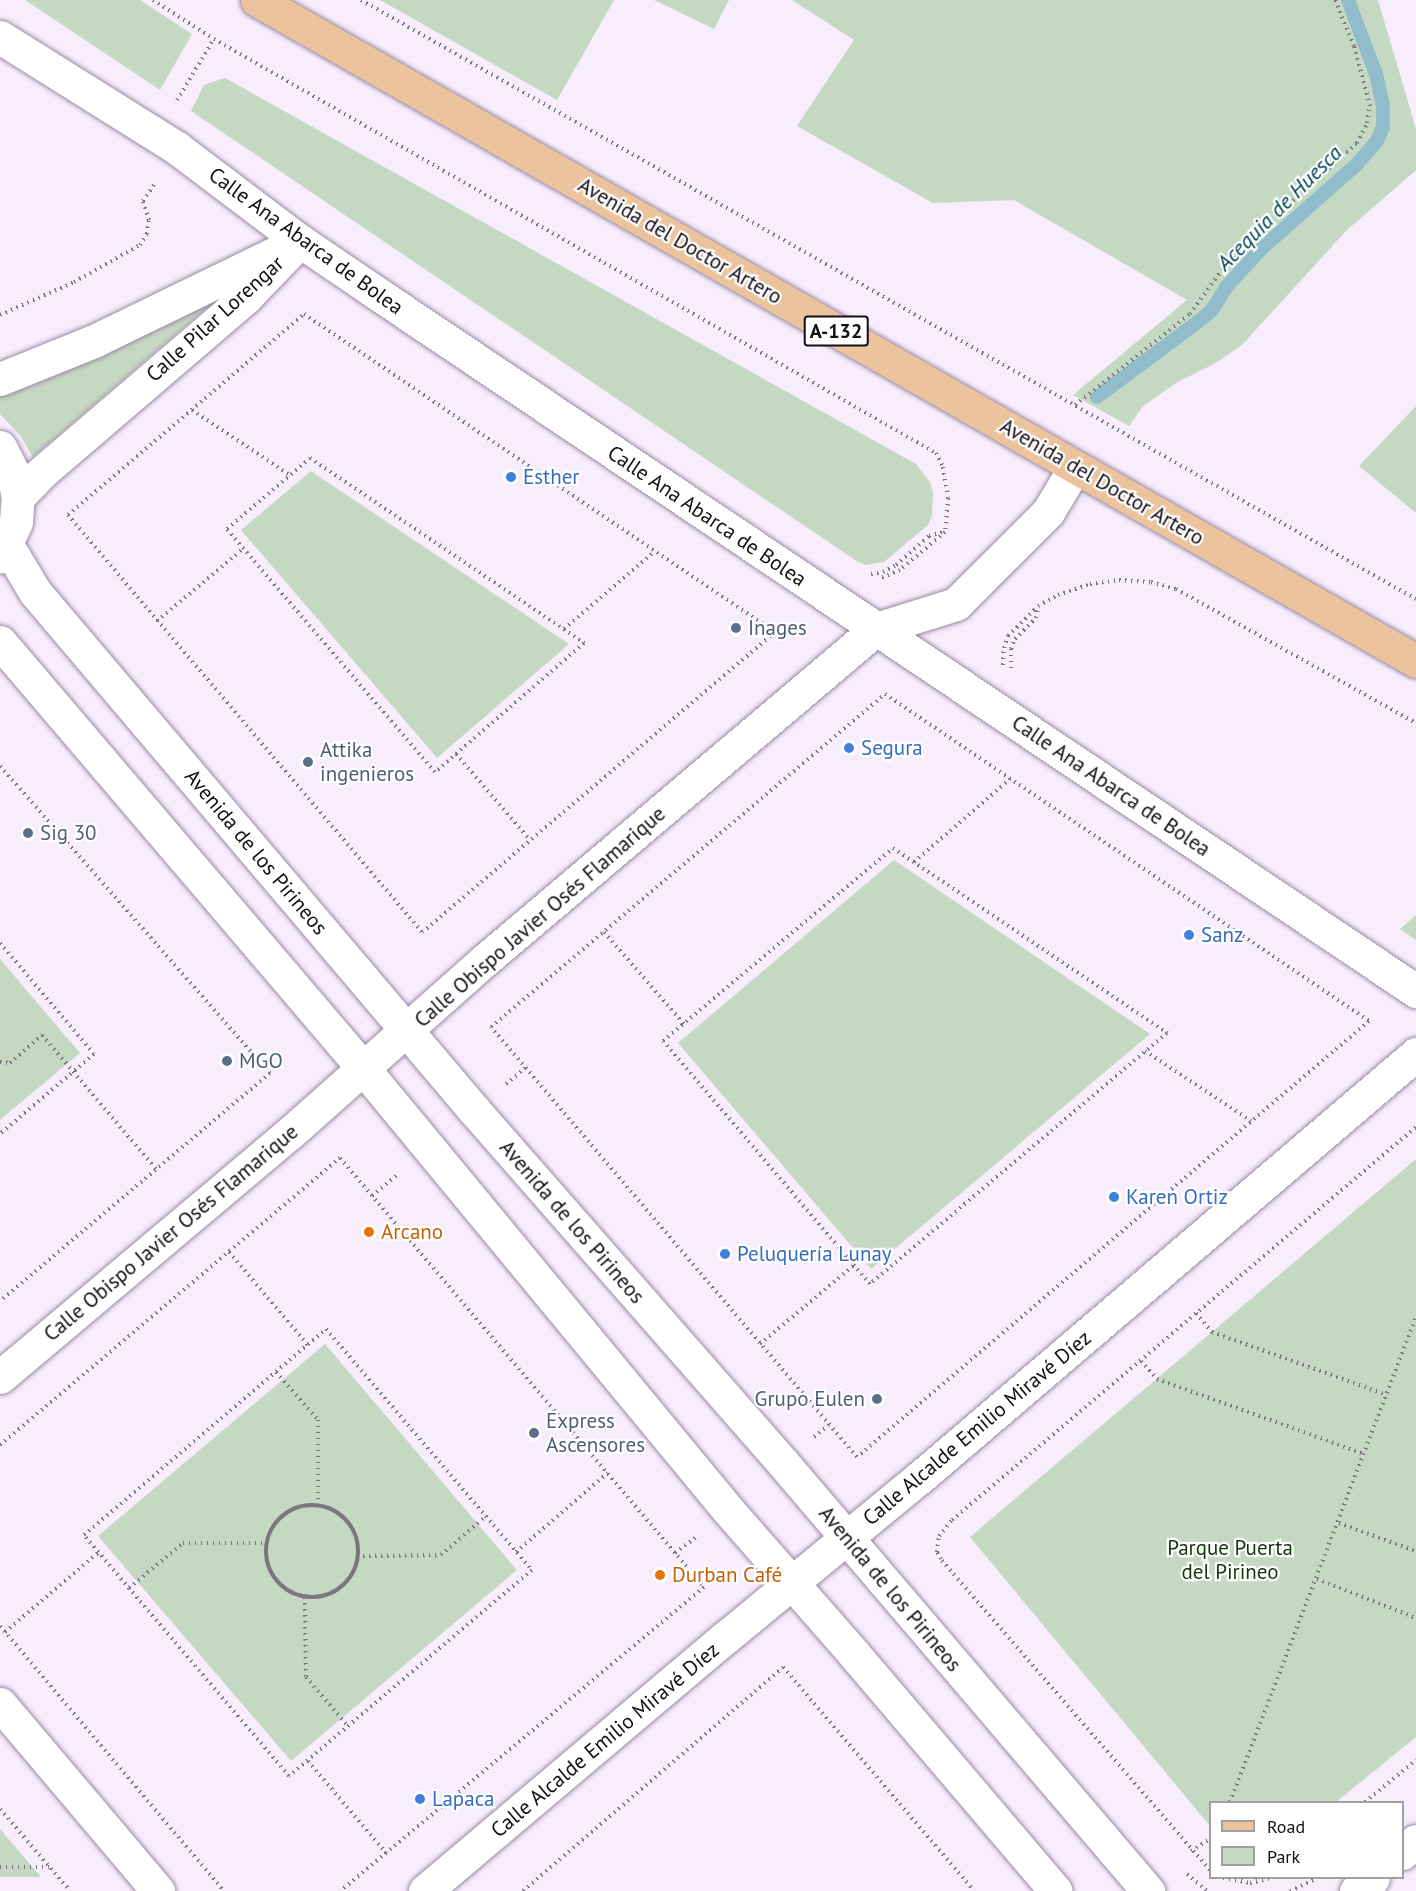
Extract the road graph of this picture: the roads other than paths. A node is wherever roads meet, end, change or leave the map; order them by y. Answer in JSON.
{"nodes":[{"id":1,"x":257,"y":0,"type":"edge"},
{"id":2,"x":0,"y":37,"type":"edge"},
{"id":3,"x":300,"y":240,"type":"junction"},
{"id":4,"x":0,"y":379,"type":"edge"},
{"id":5,"x":0,"y":447,"type":"edge"},
{"id":6,"x":1076,"y":467,"type":"junction"},
{"id":7,"x":18,"y":497,"type":"junction"},
{"id":8,"x":4,"y":550,"type":"edge"},
{"id":9,"x":876,"y":629,"type":"junction"},
{"id":10,"x":0,"y":642,"type":"edge"},
{"id":11,"x":1416,"y":661,"type":"edge"},
{"id":12,"x":1416,"y":991,"type":"edge"},
{"id":13,"x":407,"y":1030,"type":"junction"},
{"id":14,"x":1416,"y":1054,"type":"edge"},
{"id":15,"x":363,"y":1068,"type":"junction"},
{"id":16,"x":0,"y":1377,"type":"edge"},
{"id":17,"x":847,"y":1538,"type":"junction"},
{"id":18,"x":792,"y":1583,"type":"junction"},
{"id":19,"x":0,"y":1704,"type":"edge"},
{"id":20,"x":1416,"y":1841,"type":"edge"},
{"id":21,"x":1404,"y":1850,"type":"edge"},
{"id":22,"x":1372,"y":1879,"type":"edge"},
{"id":23,"x":158,"y":1891,"type":"edge"},
{"id":24,"x":426,"y":1891,"type":"edge"},
{"id":25,"x":1056,"y":1891,"type":"edge"},
{"id":26,"x":1148,"y":1891,"type":"edge"},
{"id":27,"x":1356,"y":1891,"type":"edge"}],
"edges":[{"from":1,"to":6,"type":"main road","name":"Avenida del Doctor Artero","number":"A-132"},
{"from":2,"to":3,"type":"street","name":"Calle Ana Abarca de Bolea"},
{"from":3,"to":4,"type":"street","name":"Calle Pilar Lorengar"},
{"from":3,"to":7,"type":"street","name":"Calle Pilar Lorengar"},
{"from":3,"to":9,"type":"street","name":"Calle Ana Abarca de Bolea"},
{"from":5,"to":7,"type":"street"},
{"from":6,"to":9,"type":"street","name":"Calle Obispo Javier Osés Flamarique"},
{"from":6,"to":11,"type":"main road","name":"Avenida del Doctor Artero","number":"A-132"},
{"from":7,"to":8,"type":"street"},
{"from":8,"to":13,"type":"street","name":"Avenida de los Pirineos"},
{"from":9,"to":12,"type":"street","name":"Calle Ana Abarca de Bolea"},
{"from":9,"to":13,"type":"street","name":"Calle Obispo Javier Osés Flamarique"},
{"from":10,"to":15,"type":"street"},
{"from":13,"to":15,"type":"street","name":"Calle Obispo Javier Osés Flamarique"},
{"from":13,"to":17,"type":"street","name":"Avenida de los Pirineos"},
{"from":14,"to":17,"type":"street","name":"Calle Alcalde Emilio Miravé Díez"},
{"from":15,"to":16,"type":"street","name":"Calle Obispo Javier Osés Flamarique"},
{"from":15,"to":18,"type":"street"},
{"from":17,"to":18,"type":"street","name":"Calle Alcalde Emilio Miravé Díez"},
{"from":17,"to":26,"type":"street","name":"Avenida de los Pirineos"},
{"from":18,"to":24,"type":"street","name":"Calle Alcalde Emilio Miravé Díez"},
{"from":18,"to":25,"type":"street"},
{"from":19,"to":23,"type":"street"},
{"from":20,"to":21,"type":"street"},
{"from":22,"to":27,"type":"street"}]}
